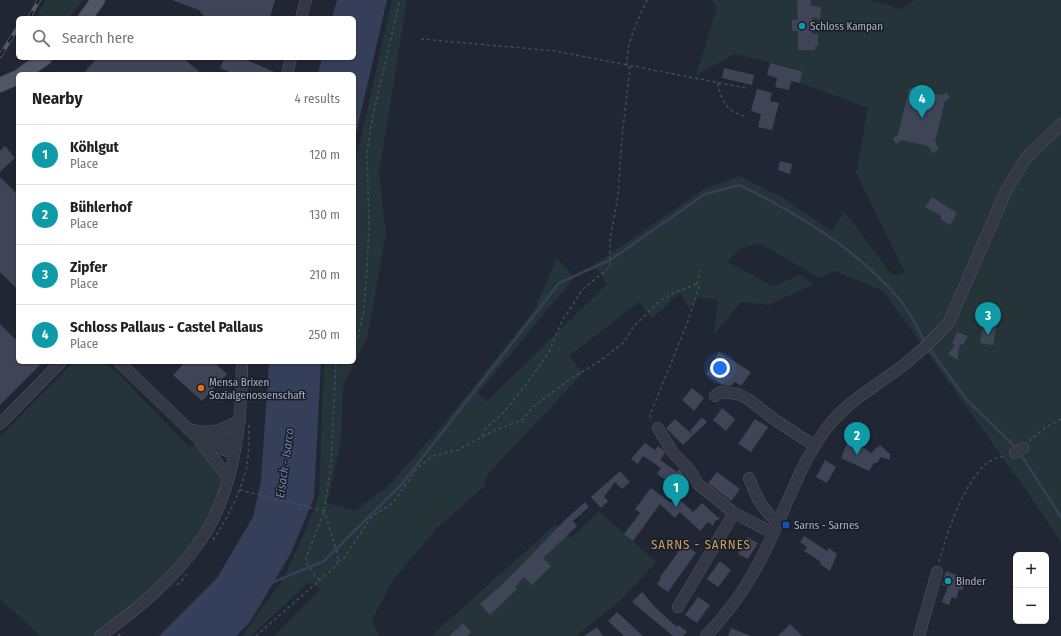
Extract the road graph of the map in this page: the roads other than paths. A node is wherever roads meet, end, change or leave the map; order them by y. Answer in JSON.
{"nodes":[{"id":1,"x":98,"y":0,"type":"edge"},
{"id":2,"x":306,"y":0,"type":"edge"},
{"id":3,"x":86,"y":16,"type":"edge"},
{"id":4,"x":302,"y":16,"type":"edge"},
{"id":5,"x":42,"y":60,"type":"edge"},
{"id":6,"x":290,"y":60,"type":"edge"},
{"id":7,"x":25,"y":72,"type":"edge"},
{"id":8,"x":288,"y":72,"type":"edge"},
{"id":9,"x":16,"y":78,"type":"edge"},
{"id":10,"x":0,"y":85,"type":"edge"},
{"id":11,"x":1061,"y":124,"type":"edge"},
{"id":12,"x":59,"y":364,"type":"edge"},
{"id":13,"x":121,"y":364,"type":"edge"},
{"id":14,"x":242,"y":364,"type":"edge"},
{"id":15,"x":714,"y":396,"type":"dead end"},
{"id":16,"x":240,"y":420,"type":"junction"},
{"id":17,"x":0,"y":424,"type":"edge"},
{"id":18,"x":658,"y":428,"type":"road end"},
{"id":19,"x":202,"y":437,"type":"junction"},
{"id":20,"x":235,"y":446,"type":"junction"},
{"id":21,"x":815,"y":446,"type":"junction"},
{"id":22,"x":228,"y":477,"type":"junction"},
{"id":23,"x":749,"y":478,"type":"dead end"},
{"id":24,"x":734,"y":513,"type":"junction"},
{"id":25,"x":778,"y":522,"type":"junction"},
{"id":26,"x":773,"y":533,"type":"junction"},
{"id":27,"x":937,"y":572,"type":"road end"},
{"id":28,"x":678,"y":607,"type":"dead end"},
{"id":29,"x":100,"y":636,"type":"edge"},
{"id":30,"x":706,"y":636,"type":"edge"},
{"id":31,"x":919,"y":636,"type":"edge"}],
"edges":[{"from":1,"to":3,"type":"main road"},
{"from":2,"to":4,"type":"street"},
{"from":5,"to":7,"type":"main road"},
{"from":6,"to":8,"type":"street"},
{"from":9,"to":10,"type":"main road"},
{"from":11,"to":21,"type":"street"},
{"from":12,"to":17,"type":"street"},
{"from":13,"to":19,"type":"street"},
{"from":14,"to":16,"type":"street"},
{"from":15,"to":21,"type":"street"},
{"from":16,"to":19,"type":"street"},
{"from":16,"to":20,"type":"street"},
{"from":18,"to":24,"type":"street"},
{"from":19,"to":20,"type":"street"},
{"from":19,"to":22,"type":"street"},
{"from":20,"to":22,"type":"street"},
{"from":21,"to":25,"type":"street"},
{"from":22,"to":29,"type":"street"},
{"from":23,"to":25,"type":"street"},
{"from":24,"to":26,"type":"street"},
{"from":24,"to":28,"type":"street"},
{"from":25,"to":26,"type":"street"},
{"from":26,"to":30,"type":"street"},
{"from":27,"to":31,"type":"street"}]}
